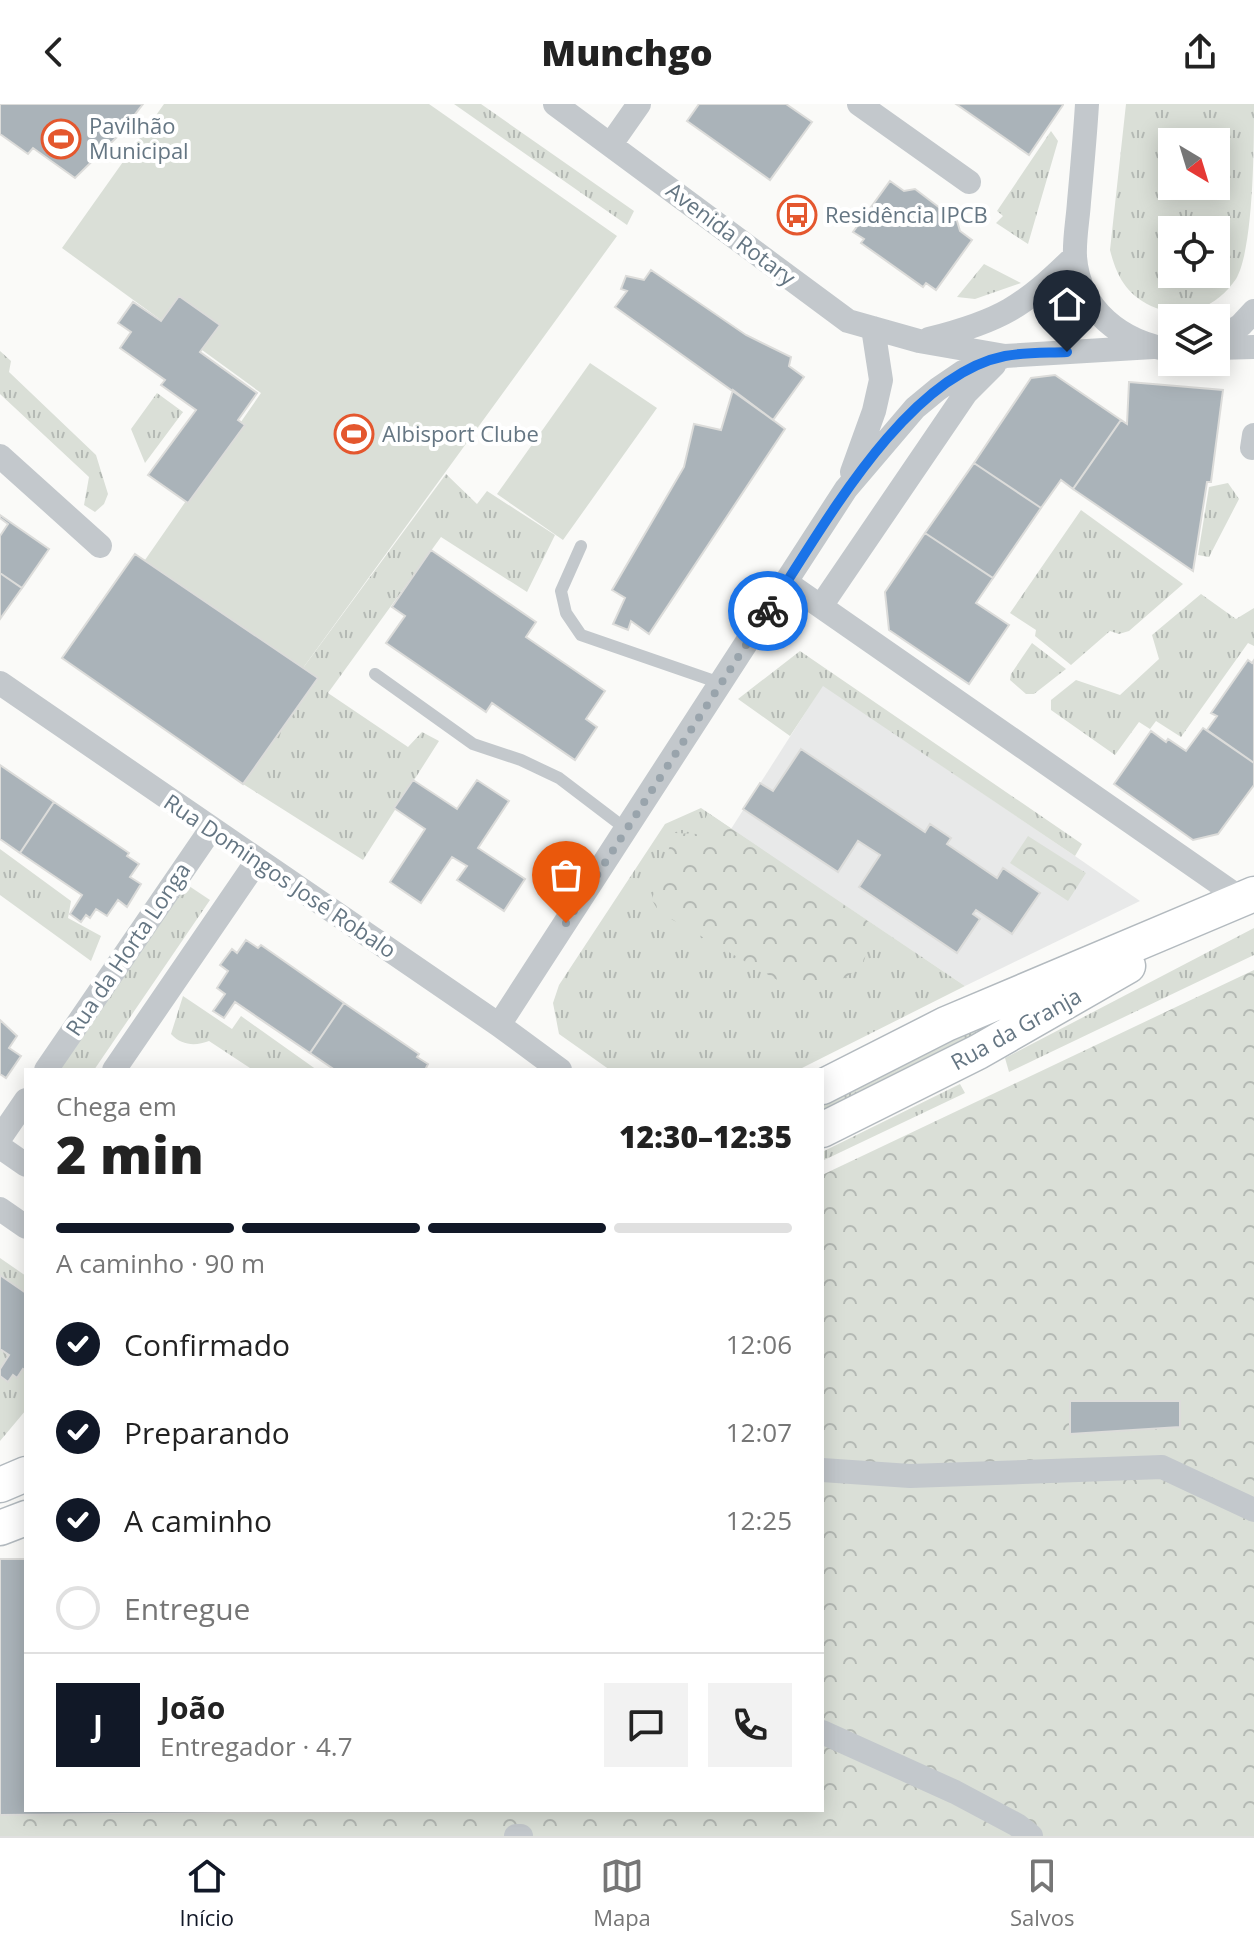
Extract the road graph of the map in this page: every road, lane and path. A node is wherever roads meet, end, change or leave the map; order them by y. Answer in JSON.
{"nodes":[{"id":1,"x":555,"y":104,"type":"edge"},
{"id":2,"x":639,"y":104,"type":"edge"},
{"id":3,"x":859,"y":104,"type":"edge"},
{"id":4,"x":1087,"y":104,"type":"edge"},
{"id":5,"x":611,"y":144,"type":"junction"},
{"id":6,"x":969,"y":182,"type":"dead end"},
{"id":7,"x":1075,"y":256,"type":"junction"},
{"id":8,"x":1254,"y":311,"type":"edge"},
{"id":9,"x":873,"y":328,"type":"junction"},
{"id":10,"x":1230,"y":332,"type":"edge"},
{"id":11,"x":919,"y":341,"type":"junction"},
{"id":12,"x":1158,"y":347,"type":"edge"},
{"id":13,"x":1254,"y":347,"type":"edge"},
{"id":14,"x":1230,"y":348,"type":"edge"},
{"id":15,"x":1158,"y":349,"type":"edge"},
{"id":16,"x":1005,"y":356,"type":"junction"},
{"id":17,"x":0,"y":456,"type":"edge"},
{"id":18,"x":846,"y":489,"type":"junction"},
{"id":19,"x":100,"y":546,"type":"dead end"},
{"id":20,"x":581,"y":546,"type":"dead end"},
{"id":21,"x":787,"y":583,"type":"junction"},
{"id":22,"x":821,"y":606,"type":"junction"},
{"id":23,"x":375,"y":674,"type":"dead end"},
{"id":24,"x":0,"y":683,"type":"edge"},
{"id":25,"x":720,"y":683,"type":"junction"},
{"id":26,"x":211,"y":829,"type":"junction"},
{"id":27,"x":626,"y":829,"type":"junction"},
{"id":28,"x":257,"y":861,"type":"junction"},
{"id":29,"x":1248,"y":897,"type":"edge"},
{"id":30,"x":1203,"y":917,"type":"junction"},
{"id":31,"x":499,"y":1025,"type":"junction"},
{"id":32,"x":47,"y":1068,"type":"edge"},
{"id":33,"x":115,"y":1068,"type":"edge"},
{"id":34,"x":557,"y":1068,"type":"edge"},
{"id":35,"x":824,"y":1086,"type":"edge"},
{"id":36,"x":24,"y":1103,"type":"edge"},
{"id":37,"x":824,"y":1129,"type":"edge"},
{"id":38,"x":0,"y":1138,"type":"edge"},
{"id":39,"x":0,"y":1147,"type":"edge"},
{"id":40,"x":24,"y":1164,"type":"edge"},
{"id":41,"x":0,"y":1209,"type":"edge"},
{"id":42,"x":24,"y":1226,"type":"edge"},
{"id":43,"x":824,"y":1470,"type":"edge"},
{"id":44,"x":24,"y":1475,"type":"edge"},
{"id":45,"x":0,"y":1485,"type":"edge"},
{"id":46,"x":1254,"y":1510,"type":"edge"},
{"id":47,"x":24,"y":1519,"type":"edge"},
{"id":48,"x":0,"y":1528,"type":"edge"},
{"id":49,"x":824,"y":1733,"type":"edge"},
{"id":50,"x":1031,"y":1836,"type":"edge"}],
"edges":[{"from":1,"to":5,"type":"street","name":"Avenida Rotary"},
{"from":2,"to":5,"type":"street"},
{"from":3,"to":6,"type":"street"},
{"from":4,"to":7,"type":"street"},
{"from":5,"to":9,"type":"street","name":"Avenida Rotary"},
{"from":7,"to":11,"type":"street"},
{"from":7,"to":12,"type":"street"},
{"from":8,"to":10,"type":"street"},
{"from":9,"to":11,"type":"street","name":"Avenida Rotary"},
{"from":9,"to":18,"type":"street"},
{"from":11,"to":16,"type":"street","name":"Avenida Rotary"},
{"from":13,"to":14,"type":"street"},
{"from":15,"to":16,"type":"street"},
{"from":16,"to":18,"type":"street"},
{"from":16,"to":22,"type":"street"},
{"from":17,"to":19,"type":"street"},
{"from":18,"to":21,"type":"street"},
{"from":20,"to":25,"type":"lane"},
{"from":21,"to":22,"type":"street"},
{"from":21,"to":25,"type":"street"},
{"from":22,"to":29,"type":"street"},
{"from":23,"to":27,"type":"lane"},
{"from":24,"to":26,"type":"street","name":"Rua Domingos José Robalo"},
{"from":25,"to":27,"type":"street"},
{"from":26,"to":28,"type":"street","name":"Rua Domingos José Robalo"},
{"from":26,"to":32,"type":"street","name":"Rua da Horta Longa"},
{"from":27,"to":31,"type":"street"},
{"from":28,"to":31,"type":"street","name":"Rua Domingos José Robalo"},
{"from":28,"to":33,"type":"street"},
{"from":29,"to":30,"type":"main road","name":"Rua da Granja"},
{"from":30,"to":35,"type":"main road","name":"Rua da Granja"},
{"from":30,"to":37,"type":"main road","name":"Rua da Granja"},
{"from":31,"to":34,"type":"street","name":"Rua Domingos José Robalo"},
{"from":36,"to":38,"type":"street"},
{"from":39,"to":40,"type":"street"},
{"from":41,"to":42,"type":"street"},
{"from":43,"to":46,"type":"street"},
{"from":44,"to":45,"type":"main road"},
{"from":47,"to":48,"type":"main road"},
{"from":49,"to":50,"type":"street"}]}
